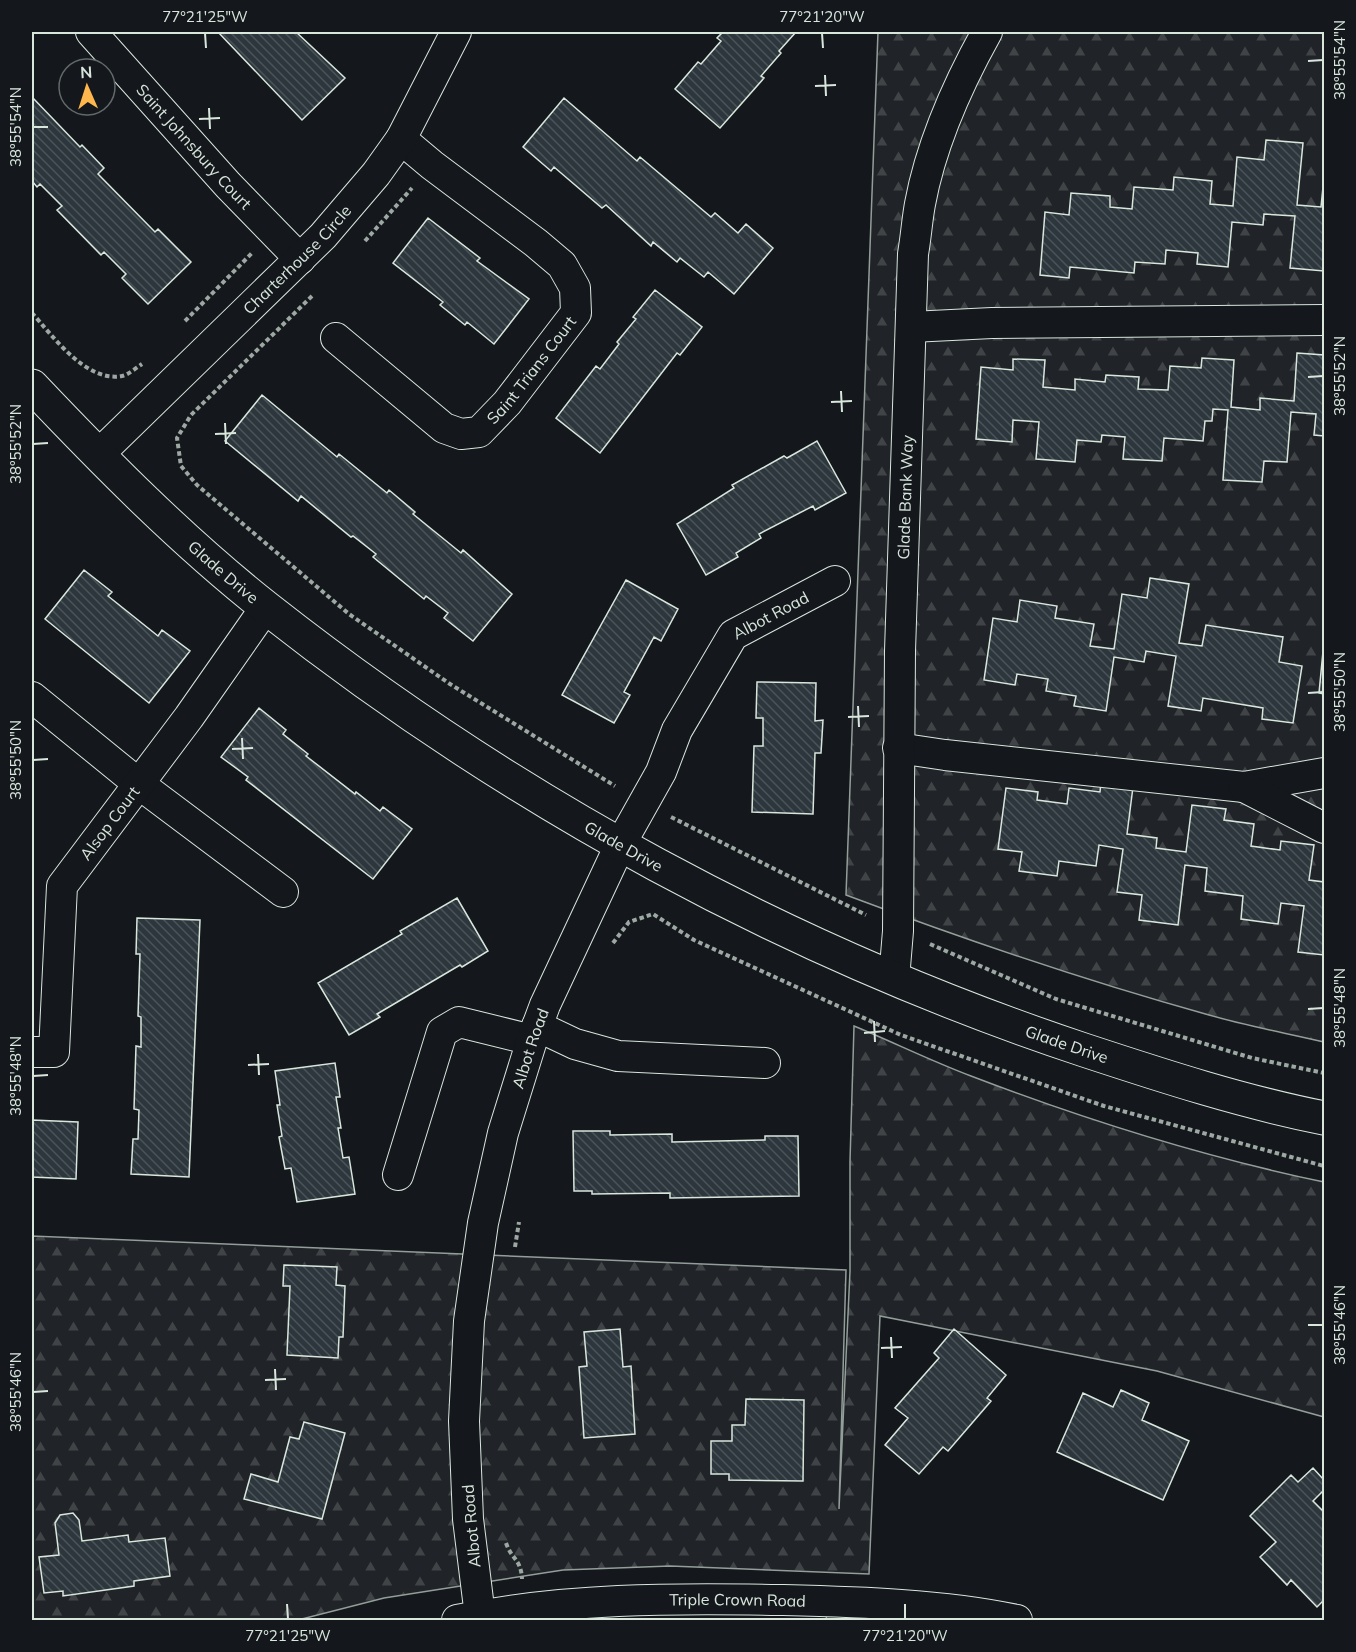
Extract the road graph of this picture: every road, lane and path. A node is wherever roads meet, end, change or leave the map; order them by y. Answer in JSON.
{"nodes":[{"id":1,"x":91,"y":32,"type":"edge"},
{"id":2,"x":456,"y":32,"type":"edge"},
{"id":3,"x":987,"y":32,"type":"edge"},
{"id":4,"x":401,"y":139,"type":"junction"},
{"id":5,"x":432,"y":165,"type":"junction"},
{"id":6,"x":273,"y":231,"type":"junction"},
{"id":7,"x":364,"y":242,"type":"dead end"},
{"id":8,"x":300,"y":259,"type":"junction"},
{"id":9,"x":319,"y":289,"type":"dead end"},
{"id":10,"x":32,"y":312,"type":"edge"},
{"id":11,"x":1324,"y":320,"type":"edge"},
{"id":12,"x":184,"y":322,"type":"dead end"},
{"id":13,"x":911,"y":327,"type":"junction"},
{"id":14,"x":336,"y":338,"type":"dead end"},
{"id":15,"x":143,"y":363,"type":"dead end"},
{"id":16,"x":32,"y":386,"type":"edge"},
{"id":17,"x":98,"y":455,"type":"junction"},
{"id":18,"x":835,"y":581,"type":"dead end"},
{"id":19,"x":266,"y":607,"type":"junction"},
{"id":20,"x":32,"y":697,"type":"edge"},
{"id":21,"x":898,"y":748,"type":"junction"},
{"id":22,"x":1324,"y":773,"type":"edge"},
{"id":23,"x":139,"y":784,"type":"junction"},
{"id":24,"x":1244,"y":787,"type":"junction"},
{"id":25,"x":643,"y":803,"type":"junction"},
{"id":26,"x":1324,"y":828,"type":"edge"},
{"id":27,"x":620,"y":845,"type":"junction"},
{"id":28,"x":283,"y":892,"type":"dead end"},
{"id":29,"x":898,"y":931,"type":"junction"},
{"id":30,"x":609,"y":952,"type":"dead end"},
{"id":31,"x":894,"y":979,"type":"junction"},
{"id":32,"x":535,"y":1033,"type":"junction"},
{"id":33,"x":32,"y":1052,"type":"edge"},
{"id":34,"x":765,"y":1063,"type":"dead end"},
{"id":35,"x":1324,"y":1073,"type":"edge"},
{"id":36,"x":1324,"y":1118,"type":"edge"},
{"id":37,"x":1324,"y":1166,"type":"edge"},
{"id":38,"x":398,"y":1175,"type":"dead end"},
{"id":39,"x":520,"y":1219,"type":"dead end"},
{"id":40,"x":514,"y":1252,"type":"dead end"},
{"id":41,"x":505,"y":1541,"type":"dead end"},
{"id":42,"x":524,"y":1609,"type":"junction"},
{"id":43,"x":469,"y":1618,"type":"edge"},
{"id":44,"x":1017,"y":1620,"type":"edge"}],
"edges":[{"from":1,"to":6,"type":"street","name":"Saint Johnsbury Court"},
{"from":2,"to":4,"type":"street","name":"Charterhouse Circle"},
{"from":3,"to":13,"type":"street","name":"Glade Bank Way"},
{"from":4,"to":5,"type":"street","name":"Saint Trians Court"},
{"from":4,"to":8,"type":"street","name":"Charterhouse Circle"},
{"from":5,"to":7,"type":"path"},
{"from":5,"to":14,"type":"street","name":"Saint Trians Court"},
{"from":6,"to":8,"type":"street","name":"Saint Johnsbury Court"},
{"from":6,"to":12,"type":"path"},
{"from":8,"to":17,"type":"street","name":"Charterhouse Circle"},
{"from":9,"to":25,"type":"path"},
{"from":10,"to":15,"type":"path"},
{"from":11,"to":13,"type":"street"},
{"from":13,"to":21,"type":"street","name":"Glade Bank Way"},
{"from":16,"to":17,"type":"street","name":"Glade Drive"},
{"from":17,"to":19,"type":"street","name":"Glade Drive"},
{"from":18,"to":25,"type":"street","name":"Albot Road"},
{"from":19,"to":23,"type":"street","name":"Alsop Court"},
{"from":19,"to":27,"type":"street","name":"Glade Drive"},
{"from":20,"to":23,"type":"street"},
{"from":21,"to":24,"type":"street"},
{"from":21,"to":29,"type":"street","name":"Glade Bank Way"},
{"from":22,"to":24,"type":"street"},
{"from":23,"to":28,"type":"street"},
{"from":23,"to":33,"type":"street","name":"Alsop Court"},
{"from":24,"to":26,"type":"street"},
{"from":25,"to":27,"type":"street","name":"Albot Road"},
{"from":25,"to":29,"type":"path"},
{"from":27,"to":31,"type":"street","name":"Glade Drive"},
{"from":27,"to":32,"type":"street","name":"Albot Road"},
{"from":29,"to":31,"type":"street","name":"Glade Bank Way"},
{"from":29,"to":35,"type":"path"},
{"from":30,"to":37,"type":"path"},
{"from":31,"to":36,"type":"street","name":"Glade Drive"},
{"from":32,"to":34,"type":"street"},
{"from":32,"to":38,"type":"street"},
{"from":32,"to":43,"type":"street","name":"Albot Road"},
{"from":39,"to":40,"type":"path"},
{"from":41,"to":42,"type":"path"},
{"from":42,"to":43,"type":"street","name":"Triple Crown Road"},
{"from":42,"to":44,"type":"street","name":"Triple Crown Road"}]}
